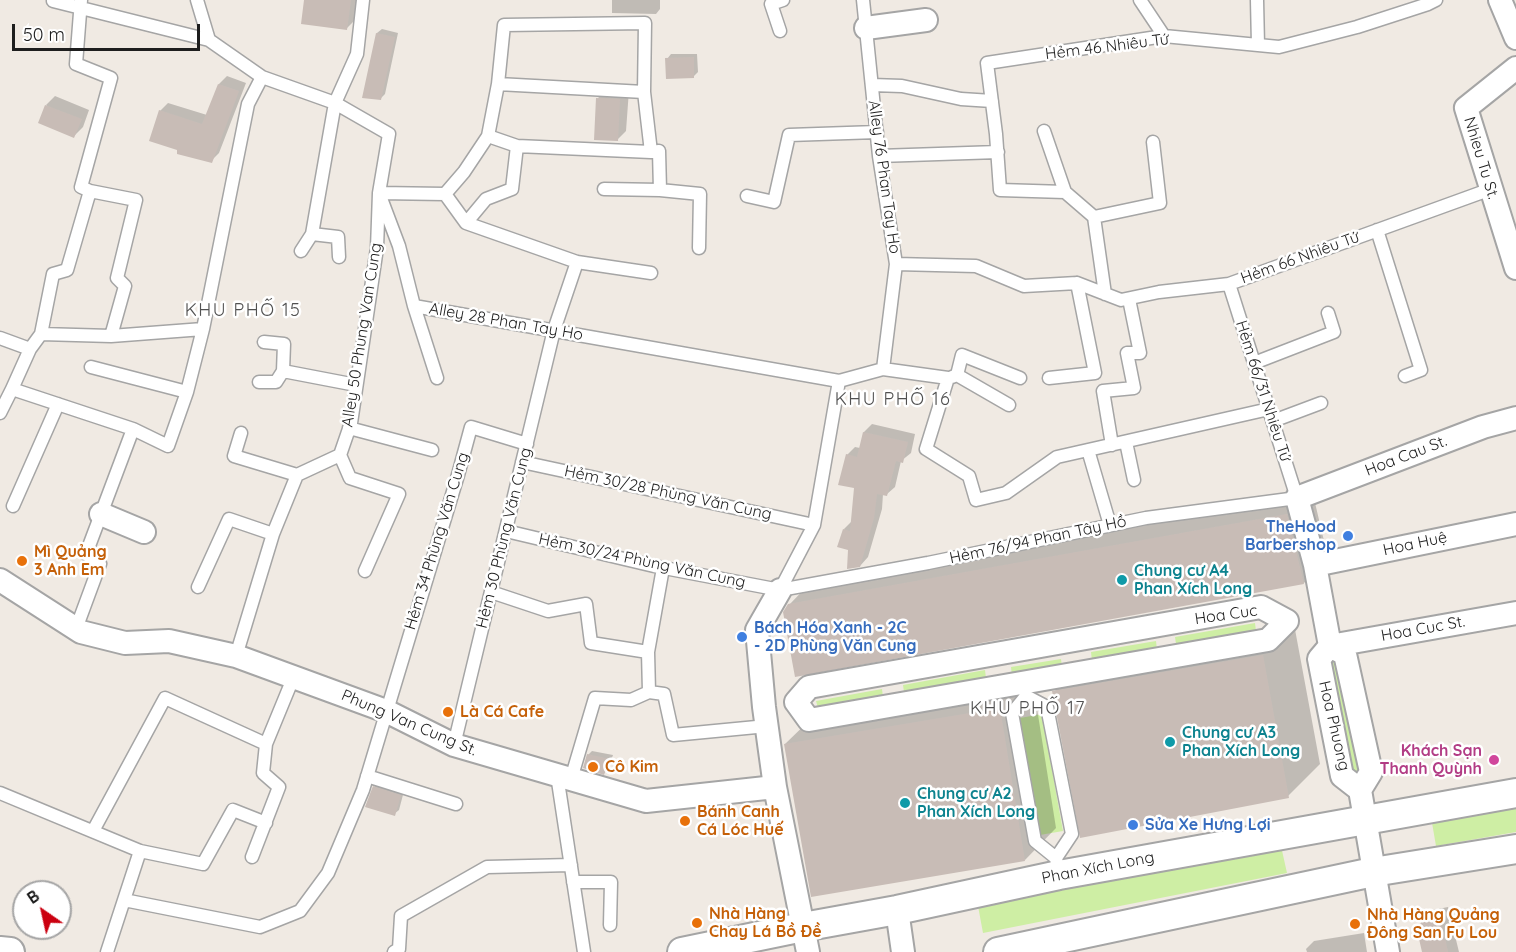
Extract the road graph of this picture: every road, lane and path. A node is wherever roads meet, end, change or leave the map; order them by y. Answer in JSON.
{"nodes":[{"id":1,"x":197,"y":0,"type":"edge"},
{"id":2,"x":363,"y":0,"type":"edge"},
{"id":3,"x":783,"y":0,"type":"edge"},
{"id":4,"x":862,"y":0,"type":"edge"},
{"id":5,"x":1140,"y":0,"type":"edge"},
{"id":6,"x":1257,"y":0,"type":"edge"},
{"id":7,"x":1436,"y":0,"type":"edge"},
{"id":8,"x":53,"y":1,"type":"edge"},
{"id":9,"x":81,"y":4,"type":"edge"},
{"id":10,"x":926,"y":21,"type":"dead end"},
{"id":11,"x":866,"y":28,"type":"junction"},
{"id":12,"x":780,"y":31,"type":"dead end"},
{"id":13,"x":1164,"y":36,"type":"junction"},
{"id":14,"x":209,"y":40,"type":"junction"},
{"id":15,"x":1258,"y":45,"type":"junction"},
{"id":16,"x":1516,"y":68,"type":"edge"},
{"id":17,"x":262,"y":76,"type":"junction"},
{"id":18,"x":498,"y":84,"type":"junction"},
{"id":19,"x":872,"y":85,"type":"junction"},
{"id":20,"x":644,"y":92,"type":"junction"},
{"id":21,"x":992,"y":101,"type":"junction"},
{"id":22,"x":335,"y":103,"type":"junction"},
{"id":23,"x":1044,"y":131,"type":"dead end"},
{"id":24,"x":877,"y":132,"type":"junction"},
{"id":25,"x":488,"y":136,"type":"junction"},
{"id":26,"x":1153,"y":142,"type":"dead end"},
{"id":27,"x":517,"y":146,"type":"junction"},
{"id":28,"x":651,"y":152,"type":"junction"},
{"id":29,"x":998,"y":152,"type":"junction"},
{"id":30,"x":879,"y":156,"type":"junction"},
{"id":31,"x":604,"y":189,"type":"dead end"},
{"id":32,"x":1491,"y":189,"type":"junction"},
{"id":33,"x":660,"y":190,"type":"junction"},
{"id":34,"x":90,"y":191,"type":"junction"},
{"id":35,"x":1065,"y":192,"type":"junction"},
{"id":36,"x":379,"y":193,"type":"junction"},
{"id":37,"x":446,"y":194,"type":"junction"},
{"id":38,"x":747,"y":196,"type":"dead end"},
{"id":39,"x":1095,"y":217,"type":"junction"},
{"id":40,"x":466,"y":223,"type":"junction"},
{"id":41,"x":1377,"y":230,"type":"junction"},
{"id":42,"x":312,"y":234,"type":"junction"},
{"id":43,"x":699,"y":248,"type":"dead end"},
{"id":44,"x":301,"y":251,"type":"dead end"},
{"id":45,"x":339,"y":256,"type":"dead end"},
{"id":46,"x":577,"y":262,"type":"junction"},
{"id":47,"x":896,"y":264,"type":"junction"},
{"id":48,"x":1516,"y":268,"type":"edge"},
{"id":49,"x":651,"y":273,"type":"dead end"},
{"id":50,"x":1077,"y":283,"type":"junction"},
{"id":51,"x":1229,"y":284,"type":"junction"},
{"id":52,"x":1106,"y":294,"type":"junction"},
{"id":53,"x":1129,"y":298,"type":"junction"},
{"id":54,"x":414,"y":306,"type":"junction"},
{"id":55,"x":1328,"y":313,"type":"dead end"},
{"id":56,"x":203,"y":329,"type":"junction"},
{"id":57,"x":554,"y":330,"type":"junction"},
{"id":58,"x":41,"y":334,"type":"junction"},
{"id":59,"x":111,"y":336,"type":"junction"},
{"id":60,"x":0,"y":338,"type":"edge"},
{"id":61,"x":264,"y":342,"type":"dead end"},
{"id":62,"x":30,"y":349,"type":"junction"},
{"id":63,"x":1254,"y":363,"type":"junction"},
{"id":64,"x":91,"y":367,"type":"dead end"},
{"id":65,"x":883,"y":369,"type":"junction"},
{"id":66,"x":283,"y":371,"type":"junction"},
{"id":67,"x":1405,"y":376,"type":"dead end"},
{"id":68,"x":952,"y":377,"type":"junction"},
{"id":69,"x":437,"y":378,"type":"dead end"},
{"id":70,"x":1020,"y":378,"type":"dead end"},
{"id":71,"x":1049,"y":378,"type":"dead end"},
{"id":72,"x":839,"y":381,"type":"junction"},
{"id":73,"x":258,"y":382,"type":"dead end"},
{"id":74,"x":356,"y":385,"type":"junction"},
{"id":75,"x":12,"y":389,"type":"junction"},
{"id":76,"x":187,"y":392,"type":"junction"},
{"id":77,"x":1321,"y":403,"type":"dead end"},
{"id":78,"x":58,"y":404,"type":"junction"},
{"id":79,"x":1009,"y":405,"type":"dead end"},
{"id":80,"x":0,"y":413,"type":"edge"},
{"id":81,"x":1271,"y":415,"type":"junction"},
{"id":82,"x":1516,"y":418,"type":"edge"},
{"id":83,"x":349,"y":428,"type":"junction"},
{"id":84,"x":133,"y":429,"type":"junction"},
{"id":85,"x":240,"y":433,"type":"dead end"},
{"id":86,"x":1126,"y":442,"type":"junction"},
{"id":87,"x":527,"y":444,"type":"junction"},
{"id":88,"x":1113,"y":445,"type":"junction"},
{"id":89,"x":432,"y":450,"type":"dead end"},
{"id":90,"x":1088,"y":450,"type":"junction"},
{"id":91,"x":340,"y":455,"type":"junction"},
{"id":92,"x":522,"y":462,"type":"junction"},
{"id":93,"x":297,"y":475,"type":"junction"},
{"id":94,"x":1134,"y":480,"type":"dead end"},
{"id":95,"x":1297,"y":498,"type":"junction"},
{"id":96,"x":13,"y":507,"type":"dead end"},
{"id":97,"x":101,"y":514,"type":"junction"},
{"id":98,"x":1516,"y":524,"type":"edge"},
{"id":99,"x":814,"y":525,"type":"junction"},
{"id":100,"x":1110,"y":525,"type":"junction"},
{"id":101,"x":506,"y":531,"type":"junction"},
{"id":102,"x":144,"y":532,"type":"dead end"},
{"id":103,"x":273,"y":534,"type":"junction"},
{"id":104,"x":1315,"y":565,"type":"junction"},
{"id":105,"x":663,"y":568,"type":"junction"},
{"id":106,"x":365,"y":571,"type":"dead end"},
{"id":107,"x":0,"y":580,"type":"edge"},
{"id":108,"x":198,"y":586,"type":"dead end"},
{"id":109,"x":780,"y":590,"type":"junction"},
{"id":110,"x":491,"y":592,"type":"junction"},
{"id":111,"x":1516,"y":613,"type":"edge"},
{"id":112,"x":1325,"y":614,"type":"junction"},
{"id":113,"x":1287,"y":621,"type":"junction"},
{"id":114,"x":1163,"y":625,"type":"junction"},
{"id":115,"x":76,"y":628,"type":"junction"},
{"id":116,"x":1070,"y":641,"type":"junction"},
{"id":117,"x":1330,"y":646,"type":"junction"},
{"id":118,"x":648,"y":652,"type":"junction"},
{"id":119,"x":996,"y":654,"type":"junction"},
{"id":120,"x":236,"y":656,"type":"junction"},
{"id":121,"x":1168,"y":658,"type":"junction"},
{"id":122,"x":892,"y":673,"type":"junction"},
{"id":123,"x":1077,"y":674,"type":"junction"},
{"id":124,"x":294,"y":676,"type":"junction"},
{"id":125,"x":1017,"y":689,"type":"junction"},
{"id":126,"x":650,"y":692,"type":"junction"},
{"id":127,"x":796,"y":702,"type":"junction"},
{"id":128,"x":896,"y":705,"type":"junction"},
{"id":129,"x":386,"y":711,"type":"junction"},
{"id":130,"x":765,"y":717,"type":"junction"},
{"id":131,"x":266,"y":744,"type":"junction"},
{"id":132,"x":454,"y":745,"type":"junction"},
{"id":133,"x":368,"y":776,"type":"junction"},
{"id":134,"x":564,"y":777,"type":"junction"},
{"id":135,"x":775,"y":787,"type":"junction"},
{"id":136,"x":0,"y":793,"type":"edge"},
{"id":137,"x":1516,"y":793,"type":"edge"},
{"id":138,"x":456,"y":804,"type":"dead end"},
{"id":139,"x":1365,"y":820,"type":"junction"},
{"id":140,"x":266,"y":823,"type":"junction"},
{"id":141,"x":93,"y":831,"type":"junction"},
{"id":142,"x":1516,"y":849,"type":"edge"},
{"id":143,"x":140,"y":851,"type":"junction"},
{"id":144,"x":252,"y":857,"type":"dead end"},
{"id":145,"x":571,"y":866,"type":"junction"},
{"id":146,"x":1058,"y":866,"type":"junction"},
{"id":147,"x":1373,"y":872,"type":"junction"},
{"id":148,"x":573,"y":882,"type":"junction"},
{"id":149,"x":124,"y":900,"type":"junction"},
{"id":150,"x":897,"y":910,"type":"junction"},
{"id":151,"x":610,"y":925,"type":"dead end"},
{"id":152,"x":805,"y":939,"type":"edge"},
{"id":153,"x":0,"y":951,"type":"edge"},
{"id":154,"x":10,"y":952,"type":"edge"},
{"id":155,"x":107,"y":952,"type":"edge"},
{"id":156,"x":394,"y":952,"type":"edge"},
{"id":157,"x":584,"y":952,"type":"edge"},
{"id":158,"x":682,"y":952,"type":"edge"},
{"id":159,"x":903,"y":952,"type":"edge"},
{"id":160,"x":999,"y":952,"type":"edge"},
{"id":161,"x":1388,"y":952,"type":"edge"}],
"edges":[{"from":1,"to":14,"type":"lane"},
{"from":2,"to":22,"type":"lane"},
{"from":3,"to":12,"type":"lane"},
{"from":4,"to":11,"type":"lane","name":"Alley 76 Phan Tay Ho"},
{"from":5,"to":13,"type":"lane"},
{"from":6,"to":15,"type":"lane"},
{"from":7,"to":15,"type":"lane","name":"Hẻm 46 Nhiêu Tứ"},
{"from":8,"to":9,"type":"lane"},
{"from":9,"to":14,"type":"lane"},
{"from":9,"to":34,"type":"lane"},
{"from":10,"to":11,"type":"street"},
{"from":11,"to":19,"type":"lane","name":"Alley 76 Phan Tay Ho"},
{"from":13,"to":15,"type":"lane","name":"Hẻm 46 Nhiêu Tứ"},
{"from":13,"to":21,"type":"lane","name":"Hẻm 46 Nhiêu Tứ"},
{"from":14,"to":17,"type":"lane"},
{"from":16,"to":32,"type":"street","name":"Nhieu Tu St."},
{"from":17,"to":22,"type":"lane"},
{"from":17,"to":56,"type":"lane"},
{"from":18,"to":20,"type":"lane"},
{"from":18,"to":20,"type":"lane"},
{"from":18,"to":25,"type":"lane"},
{"from":19,"to":21,"type":"lane"},
{"from":19,"to":24,"type":"lane","name":"Alley 76 Phan Tay Ho"},
{"from":20,"to":28,"type":"lane"},
{"from":21,"to":29,"type":"lane","name":"Hẻm 46 Nhiêu Tứ"},
{"from":22,"to":36,"type":"lane"},
{"from":22,"to":42,"type":"lane"},
{"from":23,"to":35,"type":"lane"},
{"from":24,"to":30,"type":"lane","name":"Alley 76 Phan Tay Ho"},
{"from":24,"to":38,"type":"lane"},
{"from":25,"to":27,"type":"lane"},
{"from":25,"to":37,"type":"lane"},
{"from":26,"to":39,"type":"lane"},
{"from":27,"to":28,"type":"lane"},
{"from":27,"to":40,"type":"lane"},
{"from":28,"to":33,"type":"lane"},
{"from":29,"to":30,"type":"lane"},
{"from":29,"to":35,"type":"lane","name":"Hẻm 46 Nhiêu Tứ"},
{"from":30,"to":47,"type":"lane","name":"Alley 76 Phan Tay Ho"},
{"from":31,"to":33,"type":"lane"},
{"from":32,"to":41,"type":"lane","name":"Hẻm 66 Nhiêu Tứ"},
{"from":32,"to":48,"type":"street","name":"Nhieu Tu St."},
{"from":33,"to":43,"type":"lane"},
{"from":34,"to":58,"type":"lane"},
{"from":34,"to":59,"type":"lane"},
{"from":35,"to":39,"type":"lane"},
{"from":36,"to":37,"type":"lane"},
{"from":36,"to":54,"type":"lane","name":"Alley 28 Phan Tay Ho"},
{"from":36,"to":74,"type":"lane","name":"Alley 50 Phung Van Cung"},
{"from":37,"to":40,"type":"lane"},
{"from":39,"to":52,"type":"lane"},
{"from":40,"to":46,"type":"lane"},
{"from":41,"to":51,"type":"lane","name":"Hẻm 66 Nhiêu Tứ"},
{"from":41,"to":67,"type":"lane"},
{"from":42,"to":44,"type":"lane"},
{"from":42,"to":45,"type":"lane"},
{"from":46,"to":49,"type":"lane"},
{"from":46,"to":57,"type":"lane","name":"Hẻm 30 Phùng Văn Cung"},
{"from":47,"to":50,"type":"lane"},
{"from":47,"to":65,"type":"lane","name":"Alley 76 Phan Tay Ho"},
{"from":50,"to":52,"type":"lane","name":"Hẻm 66 Nhiêu Tứ"},
{"from":50,"to":71,"type":"lane"},
{"from":51,"to":53,"type":"lane","name":"Hẻm 66 Nhiêu Tứ"},
{"from":51,"to":63,"type":"lane","name":"Hẻm 66/31 Nhiêu Tứ"},
{"from":52,"to":53,"type":"lane","name":"Hẻm 66 Nhiêu Tứ"},
{"from":53,"to":88,"type":"lane"},
{"from":54,"to":57,"type":"lane","name":"Alley 28 Phan Tay Ho"},
{"from":54,"to":69,"type":"lane"},
{"from":55,"to":63,"type":"lane"},
{"from":56,"to":59,"type":"lane"},
{"from":56,"to":76,"type":"lane"},
{"from":57,"to":72,"type":"lane","name":"Alley 28 Phan Tay Ho"},
{"from":57,"to":87,"type":"lane","name":"Hẻm 30 Phùng Văn Cung"},
{"from":58,"to":59,"type":"lane"},
{"from":58,"to":62,"type":"lane"},
{"from":60,"to":62,"type":"lane"},
{"from":61,"to":66,"type":"lane"},
{"from":62,"to":75,"type":"lane"},
{"from":63,"to":81,"type":"lane","name":"Hẻm 66/31 Nhiêu Tứ"},
{"from":64,"to":76,"type":"lane"},
{"from":65,"to":68,"type":"lane"},
{"from":65,"to":72,"type":"lane"},
{"from":66,"to":73,"type":"lane"},
{"from":66,"to":74,"type":"lane"},
{"from":68,"to":70,"type":"lane"},
{"from":68,"to":79,"type":"lane"},
{"from":68,"to":90,"type":"lane"},
{"from":72,"to":99,"type":"lane"},
{"from":74,"to":83,"type":"lane","name":"Alley 50 Phung Van Cung"},
{"from":75,"to":78,"type":"lane"},
{"from":75,"to":80,"type":"lane"},
{"from":76,"to":84,"type":"lane"},
{"from":77,"to":81,"type":"lane"},
{"from":78,"to":84,"type":"lane"},
{"from":78,"to":96,"type":"lane"},
{"from":81,"to":86,"type":"lane"},
{"from":81,"to":95,"type":"lane","name":"Hẻm 66/31 Nhiêu Tứ"},
{"from":82,"to":95,"type":"street","name":"Hoa Cau St."},
{"from":83,"to":89,"type":"lane"},
{"from":83,"to":91,"type":"lane","name":"Alley 50 Phung Van Cung"},
{"from":84,"to":97,"type":"lane"},
{"from":85,"to":93,"type":"lane"},
{"from":86,"to":88,"type":"lane"},
{"from":86,"to":94,"type":"lane"},
{"from":87,"to":92,"type":"lane","name":"Hẻm 30 Phùng Văn Cung"},
{"from":87,"to":129,"type":"lane","name":"Hẻm 34 Phùng Văn Cung"},
{"from":88,"to":90,"type":"lane"},
{"from":90,"to":100,"type":"lane"},
{"from":91,"to":93,"type":"lane"},
{"from":91,"to":106,"type":"lane"},
{"from":92,"to":99,"type":"lane","name":"Hẻm 30/28 Phùng Văn Cung"},
{"from":92,"to":101,"type":"lane","name":"Hẻm 30 Phùng Văn Cung"},
{"from":93,"to":103,"type":"lane"},
{"from":95,"to":100,"type":"lane","name":"Hẻm 76/94 Phan Tây Hồ"},
{"from":95,"to":104,"type":"street","name":"Hoa Phuong"},
{"from":97,"to":102,"type":"street"},
{"from":97,"to":115,"type":"lane"},
{"from":98,"to":104,"type":"street","name":"Hoa Huệ"},
{"from":99,"to":109,"type":"lane"},
{"from":100,"to":109,"type":"lane","name":"Hẻm 76/94 Phan Tây Hồ"},
{"from":101,"to":105,"type":"lane","name":"Hẻm 30/24 Phùng Văn Cung"},
{"from":101,"to":110,"type":"lane","name":"Hẻm 30 Phùng Văn Cung"},
{"from":103,"to":108,"type":"lane"},
{"from":103,"to":120,"type":"lane"},
{"from":104,"to":112,"type":"street","name":"Hoa Phuong"},
{"from":105,"to":109,"type":"lane","name":"Hẻm 30/24 Phùng Văn Cung"},
{"from":105,"to":118,"type":"lane"},
{"from":107,"to":115,"type":"street","name":"Phung Van Cung St."},
{"from":109,"to":130,"type":"street"},
{"from":110,"to":118,"type":"lane"},
{"from":110,"to":132,"type":"lane","name":"Hẻm 30 Phùng Văn Cung"},
{"from":111,"to":117,"type":"street","name":"Hoa Cuc St."},
{"from":112,"to":113,"type":"street"},
{"from":112,"to":117,"type":"street","name":"Hoa Phuong"},
{"from":113,"to":114,"type":"street","name":"Hoa Cuc"},
{"from":113,"to":121,"type":"street","name":"Hoa Cuc"},
{"from":114,"to":116,"type":"street","name":"Hoa Cuc"},
{"from":114,"to":121,"type":"street"},
{"from":115,"to":120,"type":"street","name":"Phung Van Cung St."},
{"from":116,"to":119,"type":"street","name":"Hoa Cuc"},
{"from":116,"to":123,"type":"street"},
{"from":117,"to":139,"type":"street","name":"Hoa Phuong"},
{"from":118,"to":126,"type":"lane"},
{"from":119,"to":122,"type":"street","name":"Hoa Cuc"},
{"from":119,"to":125,"type":"street"},
{"from":120,"to":124,"type":"street","name":"Phung Van Cung St."},
{"from":121,"to":123,"type":"street","name":"Hoa Cuc"},
{"from":122,"to":127,"type":"street","name":"Hoa Cuc"},
{"from":122,"to":128,"type":"street"},
{"from":123,"to":125,"type":"street","name":"Hoa Cuc"},
{"from":124,"to":129,"type":"street","name":"Phung Van Cung St."},
{"from":124,"to":131,"type":"lane"},
{"from":125,"to":128,"type":"street","name":"Hoa Cuc"},
{"from":125,"to":146,"type":"lane"},
{"from":125,"to":146,"type":"lane"},
{"from":126,"to":130,"type":"lane"},
{"from":126,"to":134,"type":"lane"},
{"from":127,"to":128,"type":"street","name":"Hoa Cuc"},
{"from":127,"to":130,"type":"street","name":"Hoa Cuc"},
{"from":129,"to":132,"type":"street","name":"Phung Van Cung St."},
{"from":129,"to":133,"type":"lane"},
{"from":130,"to":135,"type":"street"},
{"from":131,"to":140,"type":"lane"},
{"from":131,"to":141,"type":"lane"},
{"from":132,"to":134,"type":"street","name":"Phung Van Cung St."},
{"from":133,"to":138,"type":"lane"},
{"from":133,"to":149,"type":"lane"},
{"from":134,"to":135,"type":"street","name":"Phung Van Cung St."},
{"from":134,"to":145,"type":"lane"},
{"from":135,"to":152,"type":"street"},
{"from":136,"to":141,"type":"lane"},
{"from":137,"to":139,"type":"street","name":"Phan Xích Long"},
{"from":139,"to":146,"type":"street","name":"Phan Xích Long"},
{"from":139,"to":147,"type":"street"},
{"from":140,"to":143,"type":"lane"},
{"from":140,"to":144,"type":"lane"},
{"from":141,"to":143,"type":"lane"},
{"from":142,"to":147,"type":"street"},
{"from":143,"to":149,"type":"lane"},
{"from":145,"to":148,"type":"lane"},
{"from":145,"to":156,"type":"lane"},
{"from":146,"to":150,"type":"street","name":"Phan Xích Long"},
{"from":147,"to":160,"type":"street"},
{"from":147,"to":161,"type":"street"},
{"from":148,"to":151,"type":"lane"},
{"from":148,"to":157,"type":"lane"},
{"from":149,"to":155,"type":"lane"},
{"from":150,"to":152,"type":"street","name":"Phan Xích Long"},
{"from":150,"to":159,"type":"street"},
{"from":152,"to":158,"type":"street","name":"Phan Xích Long"},
{"from":153,"to":154,"type":"street"}]}
